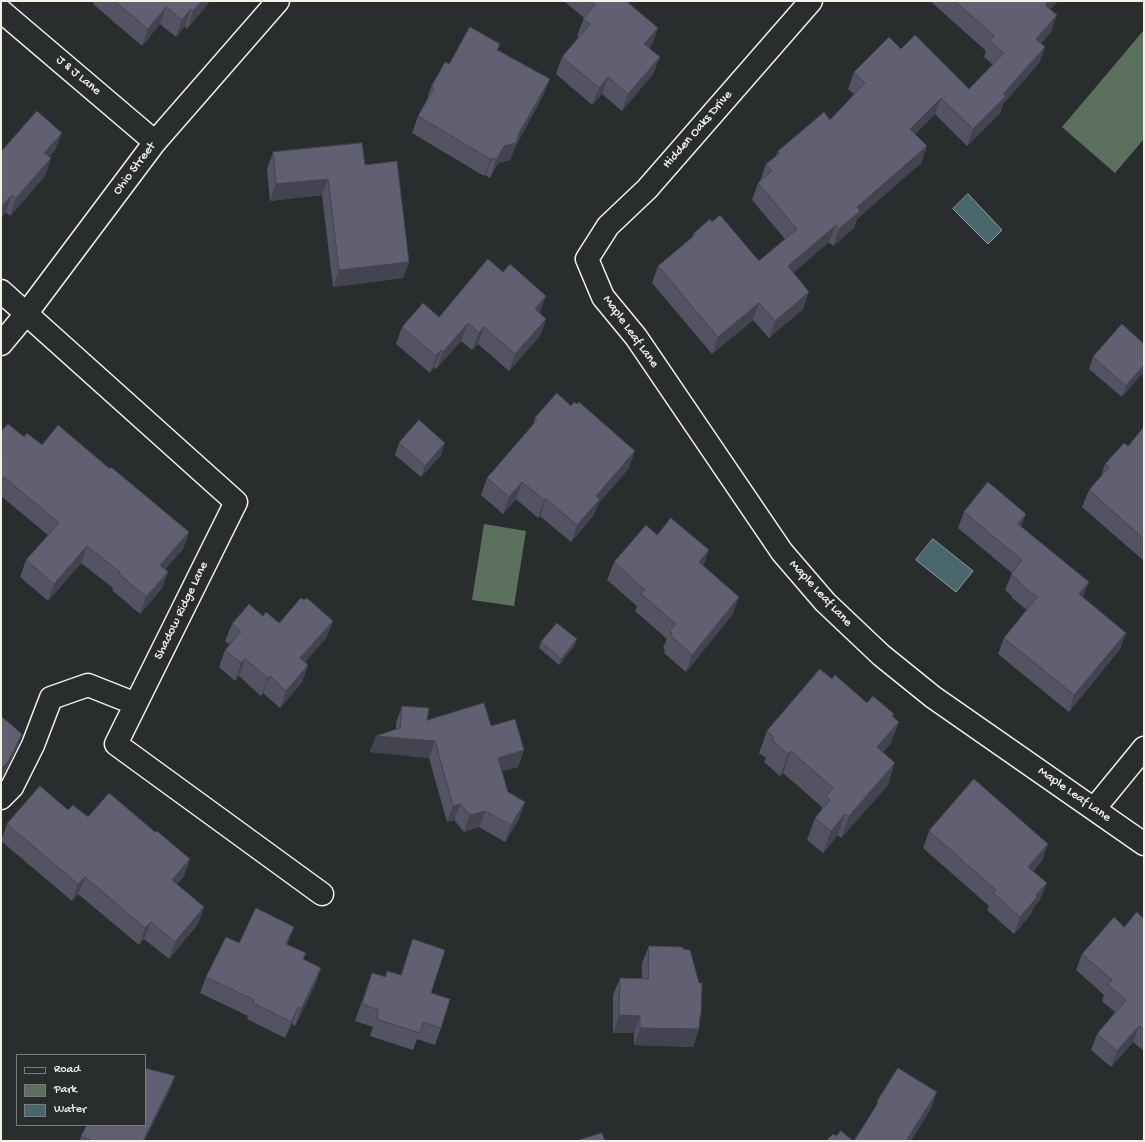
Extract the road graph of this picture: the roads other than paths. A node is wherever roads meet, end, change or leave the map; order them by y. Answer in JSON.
{"nodes":[{"id":1,"x":278,"y":1,"type":"edge"},
{"id":2,"x":811,"y":1,"type":"edge"},
{"id":3,"x":1,"y":11,"type":"edge"},
{"id":4,"x":155,"y":142,"type":"junction"},
{"id":5,"x":587,"y":259,"type":"joint"},
{"id":6,"x":1,"y":291,"type":"edge"},
{"id":7,"x":26,"y":314,"type":"junction"},
{"id":8,"x":1,"y":344,"type":"edge"},
{"id":9,"x":136,"y":704,"type":"junction"},
{"id":10,"x":1144,"y":748,"type":"edge"},
{"id":11,"x":1,"y":798,"type":"edge"},
{"id":12,"x":1094,"y":808,"type":"junction"},
{"id":13,"x":1144,"y":844,"type":"edge"},
{"id":14,"x":322,"y":894,"type":"dead end"}],
"edges":[{"from":1,"to":4,"type":"street","name":"Ohio Street"},
{"from":2,"to":5,"type":"street","name":"Hidden Oaks Drive"},
{"from":3,"to":4,"type":"street","name":"J & J Lane"},
{"from":4,"to":7,"type":"street","name":"Ohio Street"},
{"from":5,"to":12,"type":"street","name":"Maple Leaf Lane"},
{"from":6,"to":7,"type":"street"},
{"from":7,"to":8,"type":"street","name":"Ohio Street"},
{"from":7,"to":9,"type":"street","name":"Shadow Ridge Lane"},
{"from":9,"to":11,"type":"street"},
{"from":9,"to":14,"type":"street","name":"Shadow Ridge Lane"},
{"from":10,"to":12,"type":"street"},
{"from":12,"to":13,"type":"street","name":"Maple Leaf Lane"}]}
